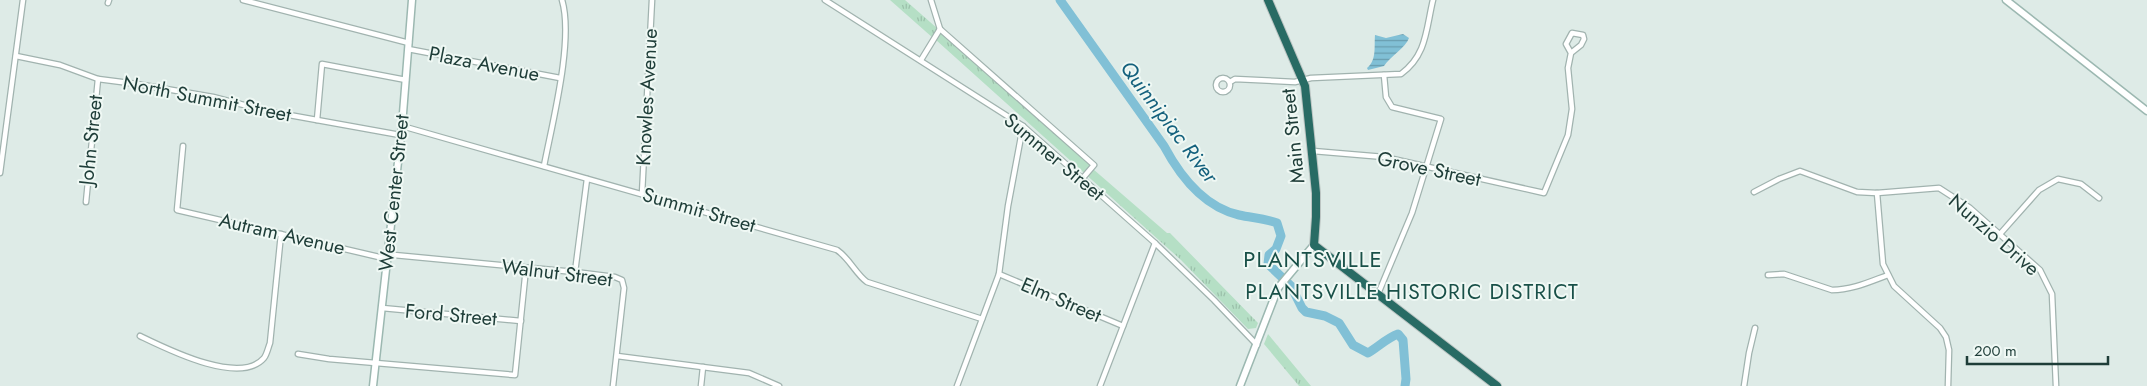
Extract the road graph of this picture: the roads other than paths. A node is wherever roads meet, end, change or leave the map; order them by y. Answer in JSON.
{"nodes":[{"id":1,"x":23,"y":0,"type":"edge"},
{"id":2,"x":243,"y":0,"type":"edge"},
{"id":3,"x":412,"y":0,"type":"edge"},
{"id":4,"x":562,"y":0,"type":"edge"},
{"id":5,"x":652,"y":0,"type":"edge"},
{"id":6,"x":825,"y":0,"type":"edge"},
{"id":7,"x":931,"y":0,"type":"edge"},
{"id":8,"x":1268,"y":0,"type":"edge"},
{"id":9,"x":1433,"y":0,"type":"edge"},
{"id":10,"x":2006,"y":0,"type":"edge"},
{"id":11,"x":940,"y":29,"type":"junction"},
{"id":12,"x":408,"y":46,"type":"junction"},
{"id":13,"x":1571,"y":53,"type":"junction"},
{"id":14,"x":16,"y":56,"type":"junction"},
{"id":15,"x":921,"y":60,"type":"junction"},
{"id":16,"x":1384,"y":75,"type":"junction"},
{"id":17,"x":560,"y":78,"type":"junction"},
{"id":18,"x":98,"y":79,"type":"junction"},
{"id":19,"x":406,"y":80,"type":"junction"},
{"id":20,"x":1304,"y":80,"type":"junction"},
{"id":21,"x":1230,"y":82,"type":"dead end"},
{"id":22,"x":2147,"y":111,"type":"edge"},
{"id":23,"x":317,"y":120,"type":"junction"},
{"id":24,"x":402,"y":126,"type":"junction"},
{"id":25,"x":1023,"y":126,"type":"junction"},
{"id":26,"x":400,"y":135,"type":"junction"},
{"id":27,"x":183,"y":146,"type":"dead end"},
{"id":28,"x":1313,"y":151,"type":"junction"},
{"id":29,"x":544,"y":166,"type":"junction"},
{"id":30,"x":1426,"y":168,"type":"junction"},
{"id":31,"x":0,"y":173,"type":"edge"},
{"id":32,"x":587,"y":179,"type":"junction"},
{"id":33,"x":1082,"y":179,"type":"junction"},
{"id":34,"x":1754,"y":192,"type":"dead end"},
{"id":35,"x":1876,"y":193,"type":"junction"},
{"id":36,"x":642,"y":194,"type":"junction"},
{"id":37,"x":2099,"y":198,"type":"dead end"},
{"id":38,"x":86,"y":202,"type":"dead end"},
{"id":39,"x":280,"y":234,"type":"junction"},
{"id":40,"x":2000,"y":234,"type":"junction"},
{"id":41,"x":1154,"y":244,"type":"junction"},
{"id":42,"x":1314,"y":245,"type":"junction"},
{"id":43,"x":386,"y":255,"type":"junction"},
{"id":44,"x":526,"y":268,"type":"junction"},
{"id":45,"x":575,"y":272,"type":"junction"},
{"id":46,"x":999,"y":274,"type":"junction"},
{"id":47,"x":1768,"y":275,"type":"dead end"},
{"id":48,"x":1888,"y":275,"type":"junction"},
{"id":49,"x":1378,"y":294,"type":"junction"},
{"id":50,"x":382,"y":308,"type":"junction"},
{"id":51,"x":982,"y":319,"type":"junction"},
{"id":52,"x":521,"y":321,"type":"junction"},
{"id":53,"x":1123,"y":326,"type":"junction"},
{"id":54,"x":1755,"y":328,"type":"dead end"},
{"id":55,"x":140,"y":336,"type":"dead end"},
{"id":56,"x":1257,"y":346,"type":"junction"},
{"id":57,"x":298,"y":354,"type":"dead end"},
{"id":58,"x":617,"y":356,"type":"junction"},
{"id":59,"x":376,"y":362,"type":"junction"},
{"id":60,"x":703,"y":367,"type":"junction"},
{"id":61,"x":373,"y":386,"type":"edge"},
{"id":62,"x":613,"y":386,"type":"edge"},
{"id":63,"x":701,"y":386,"type":"edge"},
{"id":64,"x":779,"y":386,"type":"edge"},
{"id":65,"x":956,"y":386,"type":"edge"},
{"id":66,"x":1100,"y":386,"type":"edge"},
{"id":67,"x":1240,"y":386,"type":"edge"},
{"id":68,"x":1497,"y":386,"type":"edge"},
{"id":69,"x":1744,"y":386,"type":"edge"},
{"id":70,"x":1948,"y":386,"type":"edge"},
{"id":71,"x":2056,"y":386,"type":"edge"}],
"edges":[{"from":1,"to":14,"type":"street"},
{"from":2,"to":12,"type":"street","name":"Plaza Avenue"},
{"from":3,"to":12,"type":"street","name":"West Center Street"},
{"from":4,"to":17,"type":"street"},
{"from":5,"to":36,"type":"street","name":"Knowles Avenue"},
{"from":6,"to":15,"type":"street","name":"Summer Street"},
{"from":7,"to":11,"type":"street"},
{"from":8,"to":20,"type":"highway","name":"Main Street"},
{"from":9,"to":16,"type":"street"},
{"from":10,"to":22,"type":"street"},
{"from":11,"to":15,"type":"street"},
{"from":11,"to":33,"type":"street"},
{"from":12,"to":17,"type":"street","name":"Plaza Avenue"},
{"from":12,"to":19,"type":"street","name":"West Center Street"},
{"from":13,"to":13,"type":"street"},
{"from":13,"to":30,"type":"street","name":"Grove Street"},
{"from":14,"to":18,"type":"street","name":"North Summit Street"},
{"from":14,"to":31,"type":"street"},
{"from":15,"to":25,"type":"street","name":"Summer Street"},
{"from":16,"to":20,"type":"street"},
{"from":16,"to":30,"type":"street"},
{"from":17,"to":29,"type":"street"},
{"from":18,"to":23,"type":"street","name":"North Summit Street"},
{"from":18,"to":38,"type":"street","name":"John Street"},
{"from":19,"to":23,"type":"street"},
{"from":19,"to":24,"type":"street","name":"West Center Street"},
{"from":20,"to":21,"type":"street"},
{"from":20,"to":28,"type":"highway","name":"Main Street"},
{"from":23,"to":26,"type":"street","name":"North Summit Street"},
{"from":24,"to":26,"type":"street","name":"West Center Street"},
{"from":24,"to":29,"type":"street","name":"Summit Street"},
{"from":25,"to":33,"type":"street","name":"Summer Street"},
{"from":25,"to":46,"type":"street"},
{"from":26,"to":43,"type":"street","name":"West Center Street"},
{"from":27,"to":39,"type":"street","name":"Autram Avenue"},
{"from":28,"to":30,"type":"street","name":"Grove Street"},
{"from":28,"to":42,"type":"highway","name":"Main Street"},
{"from":29,"to":32,"type":"street","name":"Summit Street"},
{"from":30,"to":49,"type":"street"},
{"from":32,"to":36,"type":"street","name":"Summit Street"},
{"from":32,"to":45,"type":"street"},
{"from":33,"to":41,"type":"street","name":"Summer Street"},
{"from":34,"to":35,"type":"street","name":"Nunzio Drive"},
{"from":35,"to":40,"type":"street","name":"Nunzio Drive"},
{"from":35,"to":48,"type":"street"},
{"from":36,"to":51,"type":"street","name":"Summit Street"},
{"from":37,"to":40,"type":"street"},
{"from":39,"to":43,"type":"street","name":"Autram Avenue"},
{"from":39,"to":55,"type":"street"},
{"from":40,"to":71,"type":"street","name":"Nunzio Drive"},
{"from":41,"to":53,"type":"street"},
{"from":41,"to":56,"type":"street","name":"Summer Street"},
{"from":42,"to":49,"type":"highway"},
{"from":42,"to":56,"type":"street"},
{"from":43,"to":44,"type":"street","name":"Walnut Street"},
{"from":43,"to":50,"type":"street","name":"West Center Street"},
{"from":44,"to":45,"type":"street","name":"Walnut Street"},
{"from":44,"to":52,"type":"street"},
{"from":45,"to":58,"type":"street","name":"Walnut Street"},
{"from":46,"to":51,"type":"street"},
{"from":46,"to":53,"type":"street","name":"Elm Street"},
{"from":47,"to":48,"type":"street"},
{"from":48,"to":70,"type":"street"},
{"from":49,"to":68,"type":"highway"},
{"from":50,"to":52,"type":"street","name":"Ford Street"},
{"from":50,"to":59,"type":"street","name":"West Center Street"},
{"from":51,"to":65,"type":"street"},
{"from":52,"to":59,"type":"street"},
{"from":53,"to":66,"type":"street"},
{"from":54,"to":69,"type":"street"},
{"from":56,"to":67,"type":"street"},
{"from":57,"to":59,"type":"street"},
{"from":58,"to":60,"type":"street"},
{"from":58,"to":62,"type":"street","name":"Walnut Street"},
{"from":59,"to":61,"type":"street","name":"West Center Street"},
{"from":60,"to":63,"type":"street"},
{"from":60,"to":64,"type":"street"}]}
